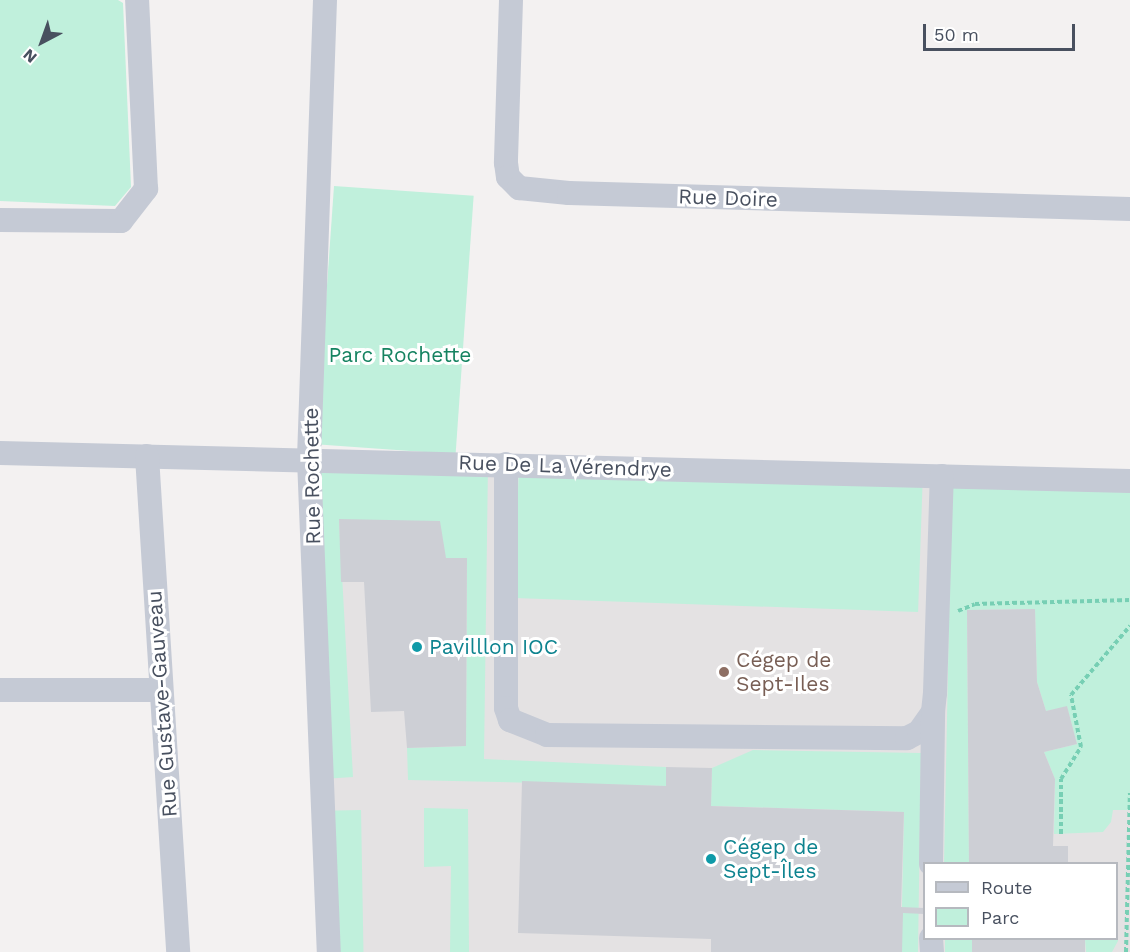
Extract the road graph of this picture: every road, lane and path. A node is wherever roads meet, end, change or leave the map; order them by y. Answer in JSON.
{"nodes":[{"id":1,"x":137,"y":0,"type":"edge"},
{"id":2,"x":325,"y":0,"type":"edge"},
{"id":3,"x":511,"y":0,"type":"edge"},
{"id":4,"x":1130,"y":209,"type":"edge"},
{"id":5,"x":0,"y":220,"type":"edge"},
{"id":6,"x":0,"y":453,"type":"edge"},
{"id":7,"x":147,"y":456,"type":"junction"},
{"id":8,"x":309,"y":459,"type":"junction"},
{"id":9,"x":506,"y":464,"type":"junction"},
{"id":10,"x":942,"y":476,"type":"junction"},
{"id":11,"x":1130,"y":481,"type":"edge"},
{"id":12,"x":1130,"y":600,"type":"edge"},
{"id":13,"x":937,"y":619,"type":"junction"},
{"id":14,"x":1130,"y":626,"type":"edge"},
{"id":15,"x":0,"y":690,"type":"edge"},
{"id":16,"x":161,"y":690,"type":"junction"},
{"id":17,"x":933,"y":712,"type":"junction"},
{"id":18,"x":1130,"y":793,"type":"edge"},
{"id":19,"x":1061,"y":834,"type":"dead end"},
{"id":20,"x":932,"y":862,"type":"edge"},
{"id":21,"x":178,"y":952,"type":"edge"},
{"id":22,"x":329,"y":952,"type":"edge"},
{"id":23,"x":1126,"y":952,"type":"edge"}],
"edges":[{"from":1,"to":5,"type":"street"},
{"from":2,"to":8,"type":"street","name":"Rue Rochette"},
{"from":3,"to":4,"type":"street","name":"Rue Doire"},
{"from":6,"to":7,"type":"street","name":"Rue De La Vérendrye"},
{"from":7,"to":8,"type":"street","name":"Rue De La Vérendrye"},
{"from":7,"to":16,"type":"street","name":"Rue Gustave-Gauveau"},
{"from":8,"to":9,"type":"street","name":"Rue De La Vérendrye"},
{"from":8,"to":22,"type":"street","name":"Rue Rochette"},
{"from":9,"to":10,"type":"street","name":"Rue De La Vérendrye"},
{"from":9,"to":17,"type":"street"},
{"from":10,"to":11,"type":"street","name":"Rue De La Vérendrye"},
{"from":10,"to":13,"type":"street"},
{"from":12,"to":13,"type":"path"},
{"from":13,"to":17,"type":"street"},
{"from":14,"to":19,"type":"path"},
{"from":15,"to":16,"type":"street"},
{"from":16,"to":21,"type":"street","name":"Rue Gustave-Gauveau"},
{"from":17,"to":20,"type":"street"},
{"from":18,"to":23,"type":"path"}]}
